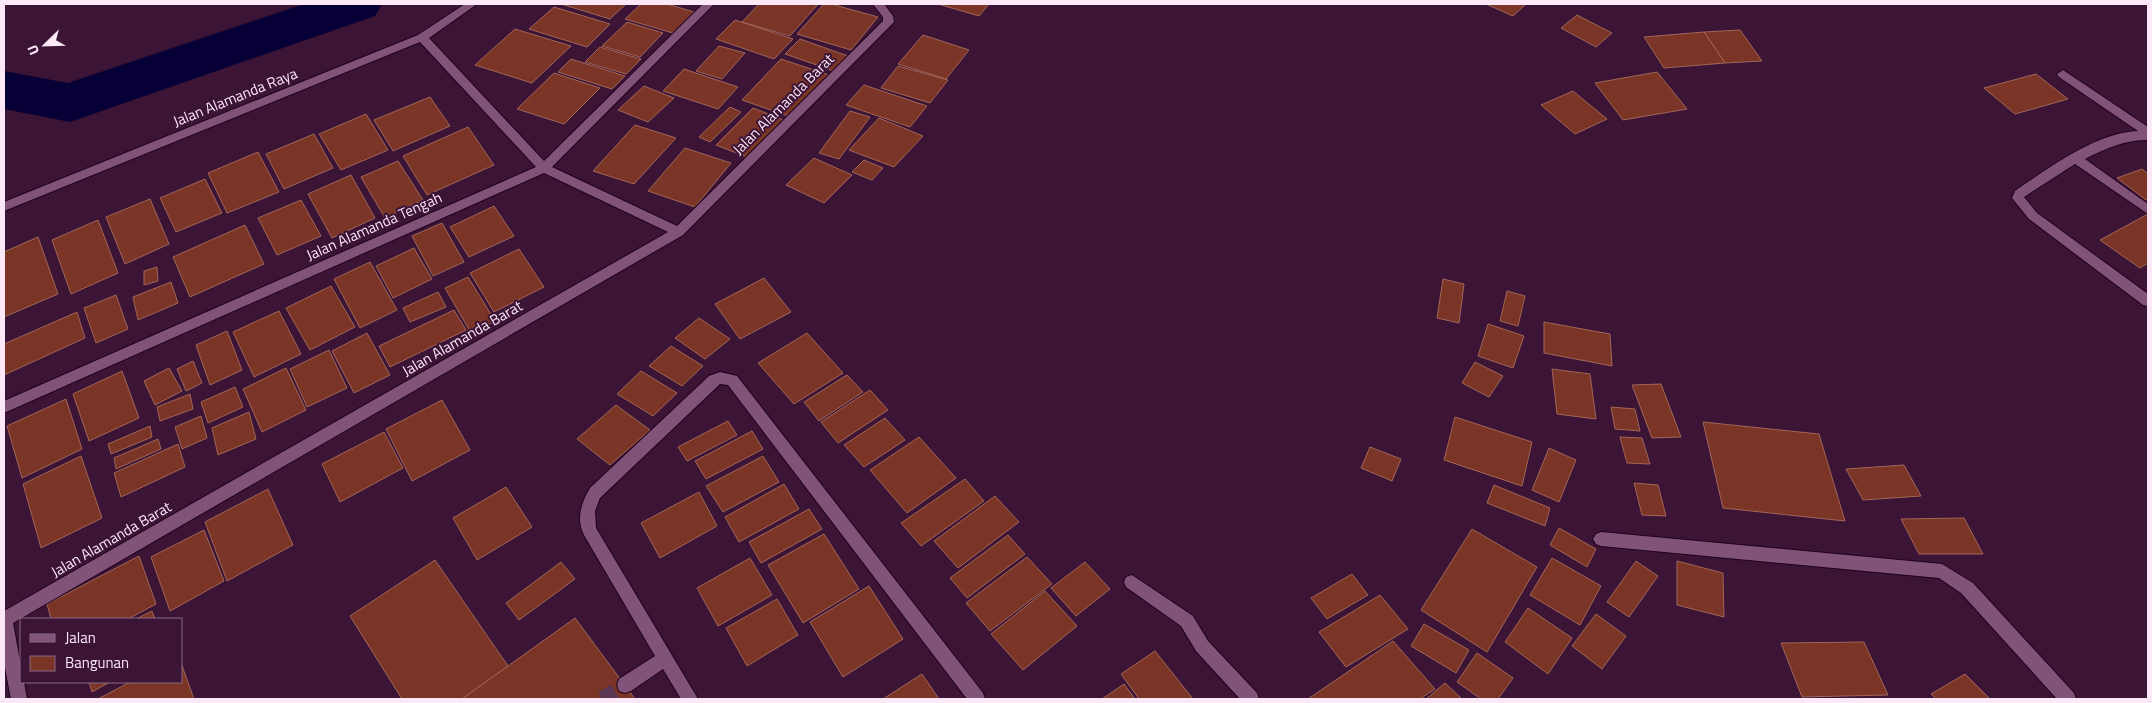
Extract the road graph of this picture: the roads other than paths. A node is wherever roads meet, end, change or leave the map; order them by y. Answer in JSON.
{"nodes":[{"id":1,"x":472,"y":4,"type":"edge"},
{"id":2,"x":709,"y":4,"type":"edge"},
{"id":3,"x":878,"y":4,"type":"edge"},
{"id":4,"x":422,"y":37,"type":"junction"},
{"id":5,"x":2063,"y":74,"type":"dead end"},
{"id":6,"x":2148,"y":135,"type":"edge"},
{"id":7,"x":2075,"y":158,"type":"junction"},
{"id":8,"x":544,"y":168,"type":"junction"},
{"id":9,"x":4,"y":207,"type":"edge"},
{"id":10,"x":2148,"y":210,"type":"edge"},
{"id":11,"x":679,"y":232,"type":"junction"},
{"id":12,"x":2148,"y":301,"type":"edge"},
{"id":13,"x":4,"y":407,"type":"edge"},
{"id":14,"x":1600,"y":539,"type":"dead end"},
{"id":15,"x":1132,"y":582,"type":"dead end"},
{"id":16,"x":4,"y":619,"type":"edge"},
{"id":17,"x":666,"y":658,"type":"junction"},
{"id":18,"x":625,"y":685,"type":"tunnel mouth"},
{"id":19,"x":19,"y":699,"type":"edge"},
{"id":20,"x":690,"y":699,"type":"edge"},
{"id":21,"x":977,"y":699,"type":"edge"},
{"id":22,"x":1251,"y":699,"type":"edge"},
{"id":23,"x":2068,"y":699,"type":"edge"}],
"edges":[{"from":1,"to":4,"type":"street","name":"Jalan Alamanda Raya"},
{"from":2,"to":8,"type":"street","name":"Jalan Alamanda Tengah"},
{"from":3,"to":11,"type":"street","name":"Jalan Alamanda Barat"},
{"from":4,"to":8,"type":"street"},
{"from":4,"to":9,"type":"street","name":"Jalan Alamanda Raya"},
{"from":5,"to":6,"type":"street"},
{"from":6,"to":7,"type":"street"},
{"from":7,"to":10,"type":"street"},
{"from":7,"to":12,"type":"street"},
{"from":8,"to":11,"type":"street"},
{"from":8,"to":13,"type":"street","name":"Jalan Alamanda Tengah"},
{"from":11,"to":16,"type":"street","name":"Jalan Alamanda Barat"},
{"from":14,"to":23,"type":"street"},
{"from":15,"to":22,"type":"street"},
{"from":16,"to":19,"type":"street"},
{"from":17,"to":18,"type":"street"},
{"from":17,"to":20,"type":"street"},
{"from":17,"to":21,"type":"street"}]}
